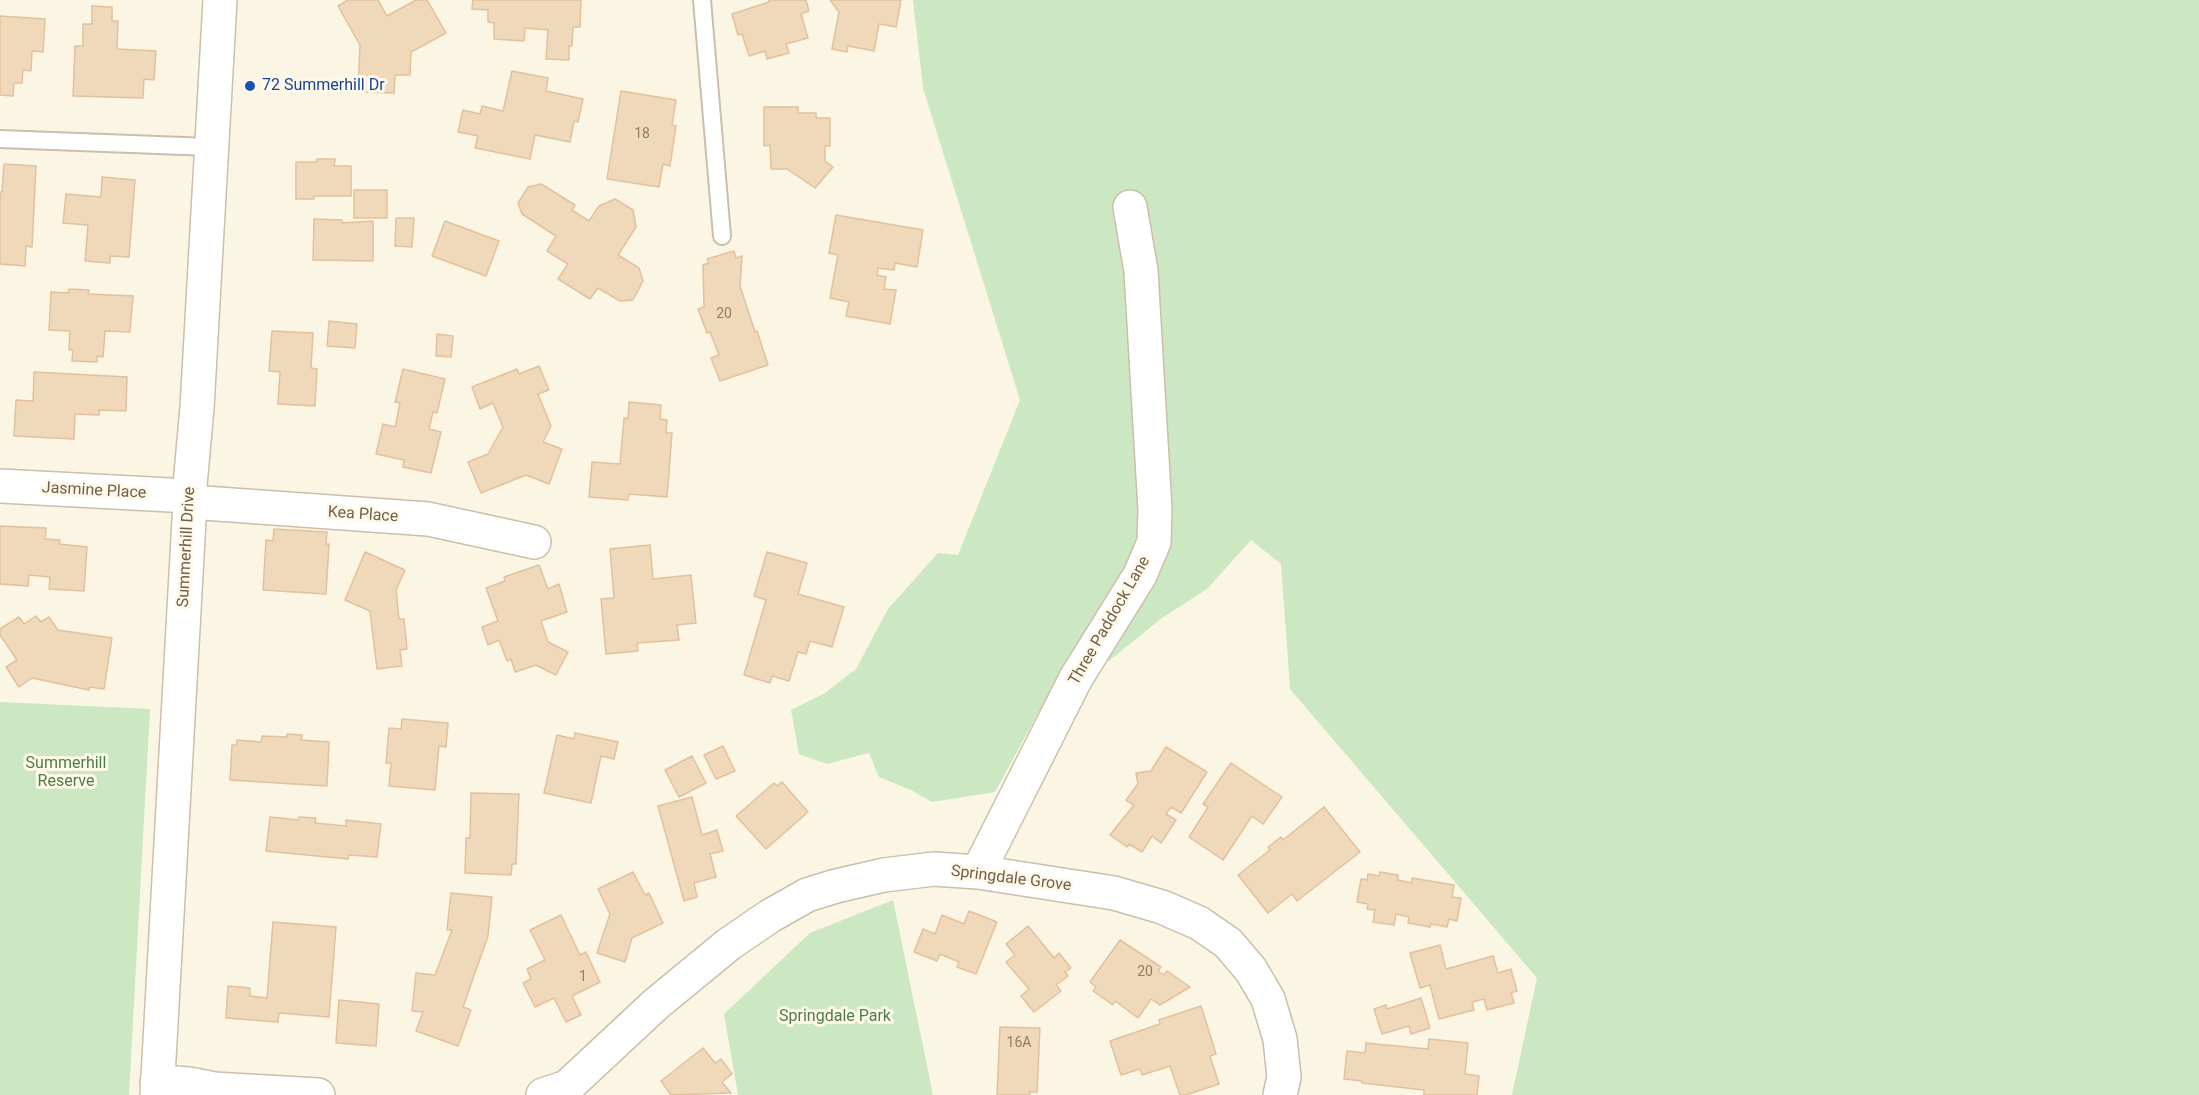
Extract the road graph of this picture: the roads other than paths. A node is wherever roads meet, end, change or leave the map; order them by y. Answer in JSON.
{"nodes":[{"id":1,"x":220,"y":0,"type":"edge"},
{"id":2,"x":702,"y":0,"type":"edge"},
{"id":3,"x":0,"y":139,"type":"edge"},
{"id":4,"x":210,"y":147,"type":"junction"},
{"id":5,"x":1130,"y":207,"type":"dead end"},
{"id":6,"x":722,"y":236,"type":"dead end"},
{"id":7,"x":0,"y":486,"type":"edge"},
{"id":8,"x":189,"y":499,"type":"junction"},
{"id":9,"x":534,"y":542,"type":"dead end"},
{"id":10,"x":978,"y":872,"type":"junction"},
{"id":11,"x":157,"y":1088,"type":"edge"},
{"id":12,"x":560,"y":1092,"type":"edge"},
{"id":13,"x":318,"y":1095,"type":"edge"},
{"id":14,"x":1280,"y":1095,"type":"edge"}],
"edges":[{"from":1,"to":4,"type":"street","name":"Summerhill Drive"},
{"from":2,"to":6,"type":"lane"},
{"from":3,"to":4,"type":"lane"},
{"from":4,"to":8,"type":"street","name":"Summerhill Drive"},
{"from":5,"to":10,"type":"street","name":"Three Paddock Lane"},
{"from":7,"to":8,"type":"street","name":"Jasmine Place"},
{"from":8,"to":9,"type":"street","name":"Kea Place"},
{"from":8,"to":11,"type":"street","name":"Summerhill Drive"},
{"from":10,"to":12,"type":"street","name":"Springdale Grove"},
{"from":10,"to":14,"type":"street","name":"Springdale Grove"},
{"from":11,"to":13,"type":"street"}]}
